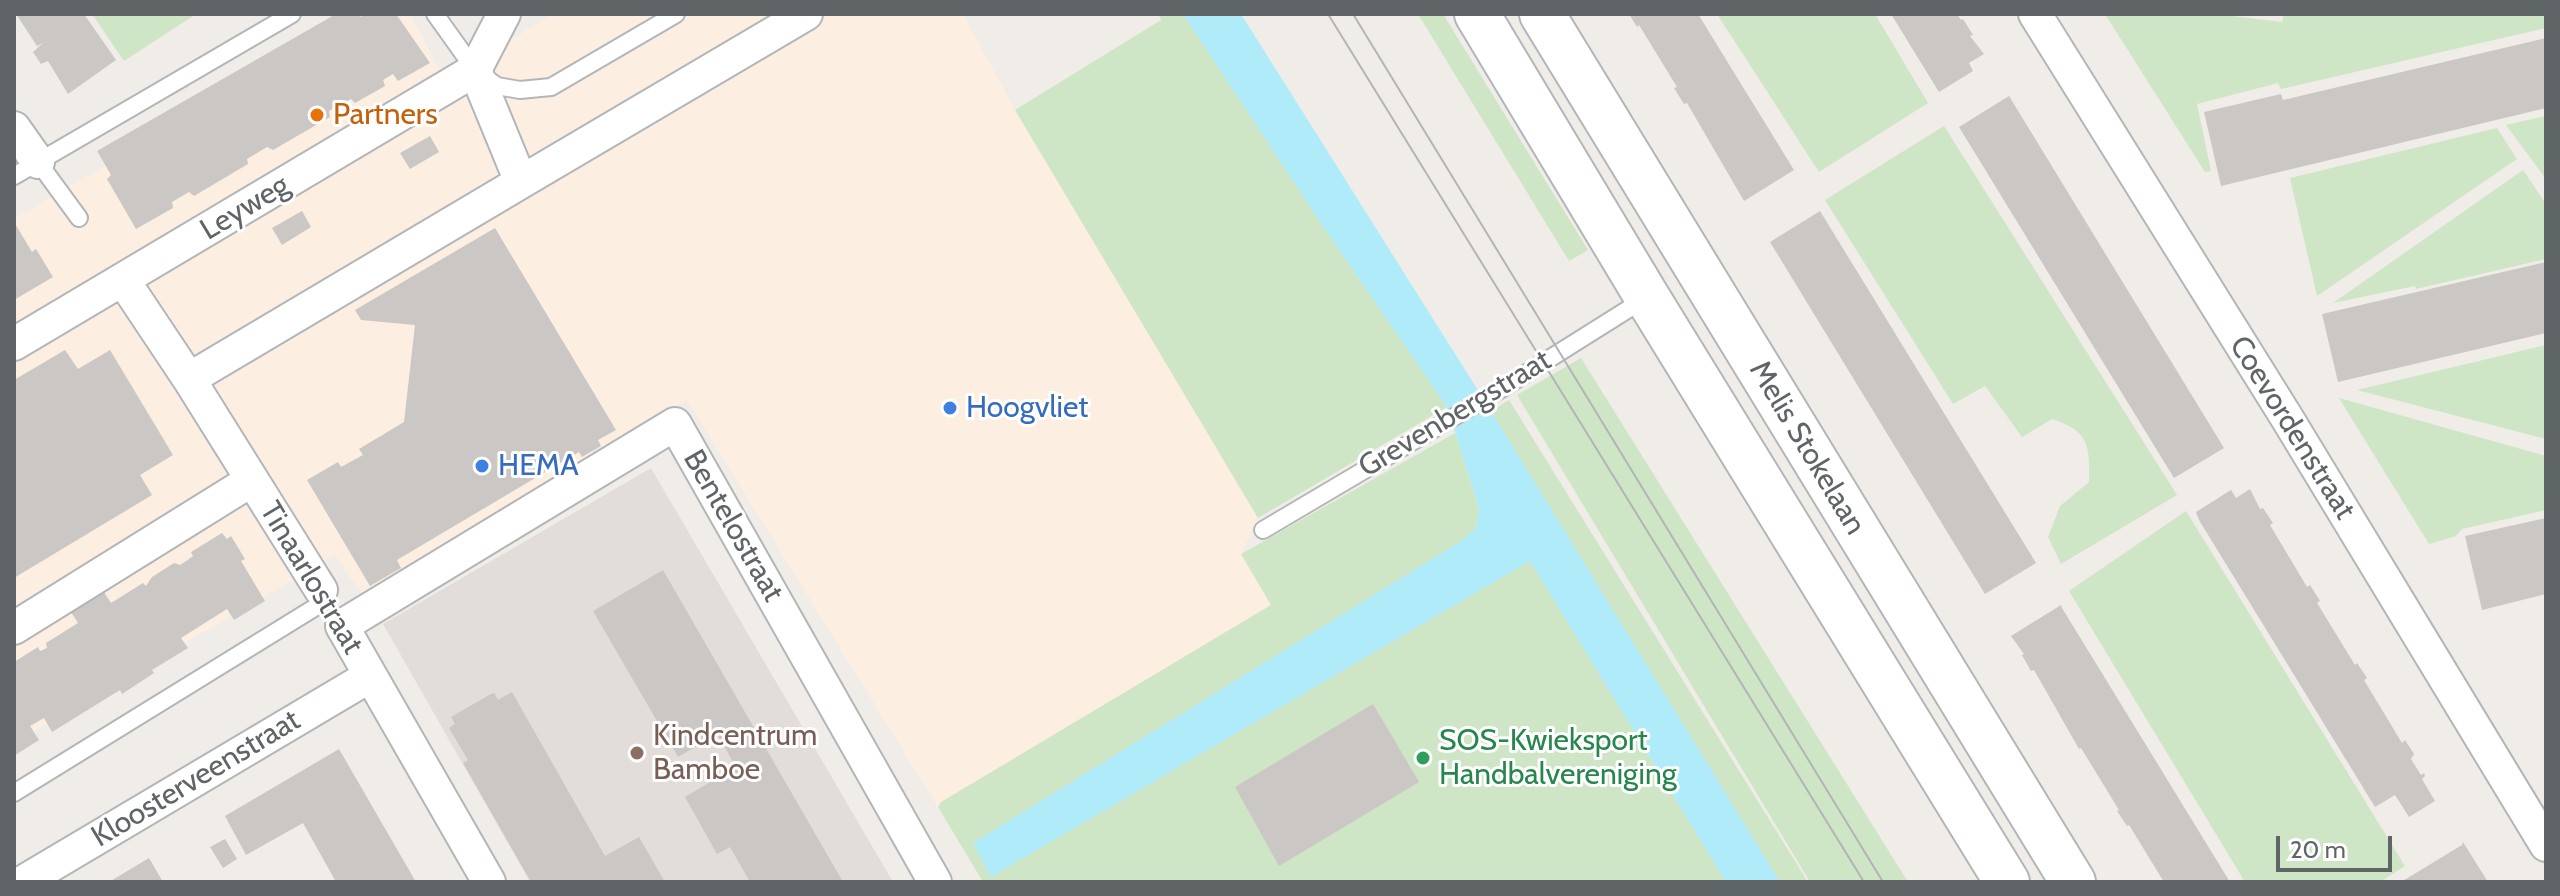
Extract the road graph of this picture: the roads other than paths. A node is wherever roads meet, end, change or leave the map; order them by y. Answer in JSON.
{"nodes":[{"id":1,"x":292,"y":14,"type":"edge"},
{"id":2,"x":435,"y":14,"type":"edge"},
{"id":3,"x":504,"y":14,"type":"edge"},
{"id":4,"x":676,"y":14,"type":"edge"},
{"id":5,"x":806,"y":14,"type":"edge"},
{"id":6,"x":1477,"y":14,"type":"edge"},
{"id":7,"x":1542,"y":14,"type":"edge"},
{"id":8,"x":2035,"y":14,"type":"edge"},
{"id":9,"x":475,"y":70,"type":"junction"},
{"id":10,"x":14,"y":128,"type":"edge"},
{"id":11,"x":26,"y":169,"type":"edge"},
{"id":12,"x":521,"y":182,"type":"junction"},
{"id":13,"x":79,"y":218,"type":"dead end"},
{"id":14,"x":123,"y":280,"type":"junction"},
{"id":15,"x":1647,"y":297,"type":"junction"},
{"id":16,"x":14,"y":344,"type":"edge"},
{"id":17,"x":189,"y":379,"type":"junction"},
{"id":18,"x":252,"y":480,"type":"junction"},
{"id":19,"x":1263,"y":530,"type":"dead end"},
{"id":20,"x":330,"y":605,"type":"junction"},
{"id":21,"x":14,"y":628,"type":"edge"},
{"id":22,"x":370,"y":676,"type":"junction"},
{"id":23,"x":14,"y":793,"type":"edge"},
{"id":24,"x":2546,"y":845,"type":"edge"},
{"id":25,"x":23,"y":882,"type":"edge"},
{"id":26,"x":489,"y":882,"type":"edge"},
{"id":27,"x":935,"y":882,"type":"edge"},
{"id":28,"x":2007,"y":882,"type":"edge"},
{"id":29,"x":2073,"y":882,"type":"edge"}],
"edges":[{"from":1,"to":11,"type":"lane"},
{"from":2,"to":9,"type":"lane"},
{"from":3,"to":9,"type":"street"},
{"from":4,"to":9,"type":"lane"},
{"from":5,"to":12,"type":"street"},
{"from":6,"to":15,"type":"street","name":"Melis Stokelaan"},
{"from":7,"to":29,"type":"street","name":"Melis Stokelaan"},
{"from":8,"to":24,"type":"street","name":"Coevordenstraat"},
{"from":9,"to":12,"type":"street"},
{"from":9,"to":14,"type":"street","name":"Leyweg"},
{"from":10,"to":11,"type":"street"},
{"from":11,"to":13,"type":"lane"},
{"from":12,"to":17,"type":"street"},
{"from":14,"to":16,"type":"street","name":"Leyweg"},
{"from":14,"to":17,"type":"street","name":"Tinaarlostraat"},
{"from":15,"to":19,"type":"lane","name":"Grevenbergstraat"},
{"from":15,"to":28,"type":"street","name":"Melis Stokelaan"},
{"from":17,"to":18,"type":"street","name":"Tinaarlostraat"},
{"from":18,"to":20,"type":"street","name":"Tinaarlostraat"},
{"from":18,"to":21,"type":"street"},
{"from":20,"to":22,"type":"street","name":"Tinaarlostraat"},
{"from":20,"to":23,"type":"lane"},
{"from":20,"to":27,"type":"street","name":"Bentelostraat"},
{"from":22,"to":25,"type":"street","name":"Kloosterveenstraat"},
{"from":22,"to":26,"type":"street","name":"Tinaarlostraat"}]}
